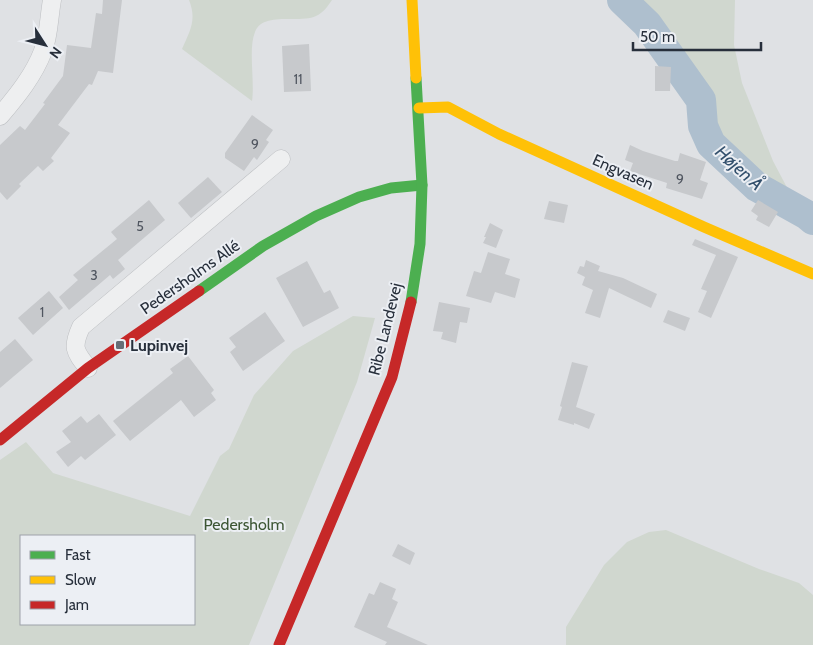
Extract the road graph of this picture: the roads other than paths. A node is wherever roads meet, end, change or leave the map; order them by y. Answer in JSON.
{"nodes":[{"id":1,"x":51,"y":0,"type":"edge"},
{"id":2,"x":56,"y":0,"type":"edge"},
{"id":3,"x":412,"y":0,"type":"edge"},
{"id":4,"x":419,"y":108,"type":"junction"},
{"id":5,"x":0,"y":116,"type":"edge"},
{"id":6,"x":281,"y":159,"type":"dead end"},
{"id":7,"x":422,"y":185,"type":"junction"},
{"id":8,"x":813,"y":274,"type":"edge"},
{"id":9,"x":88,"y":368,"type":"junction"},
{"id":10,"x":0,"y":440,"type":"edge"},
{"id":11,"x":279,"y":645,"type":"edge"}],
"edges":[{"from":1,"to":2,"type":"street"},
{"from":1,"to":5,"type":"street"},
{"from":3,"to":4,"type":"street","name":"Ribe Landevej"},
{"from":4,"to":7,"type":"street","name":"Ribe Landevej"},
{"from":4,"to":8,"type":"street","name":"Engvasen"},
{"from":6,"to":9,"type":"street"},
{"from":7,"to":9,"type":"street","name":"Pedersholms Allé"},
{"from":7,"to":11,"type":"street","name":"Ribe Landevej"},
{"from":9,"to":10,"type":"street","name":"Pedersholms Allé"}]}
